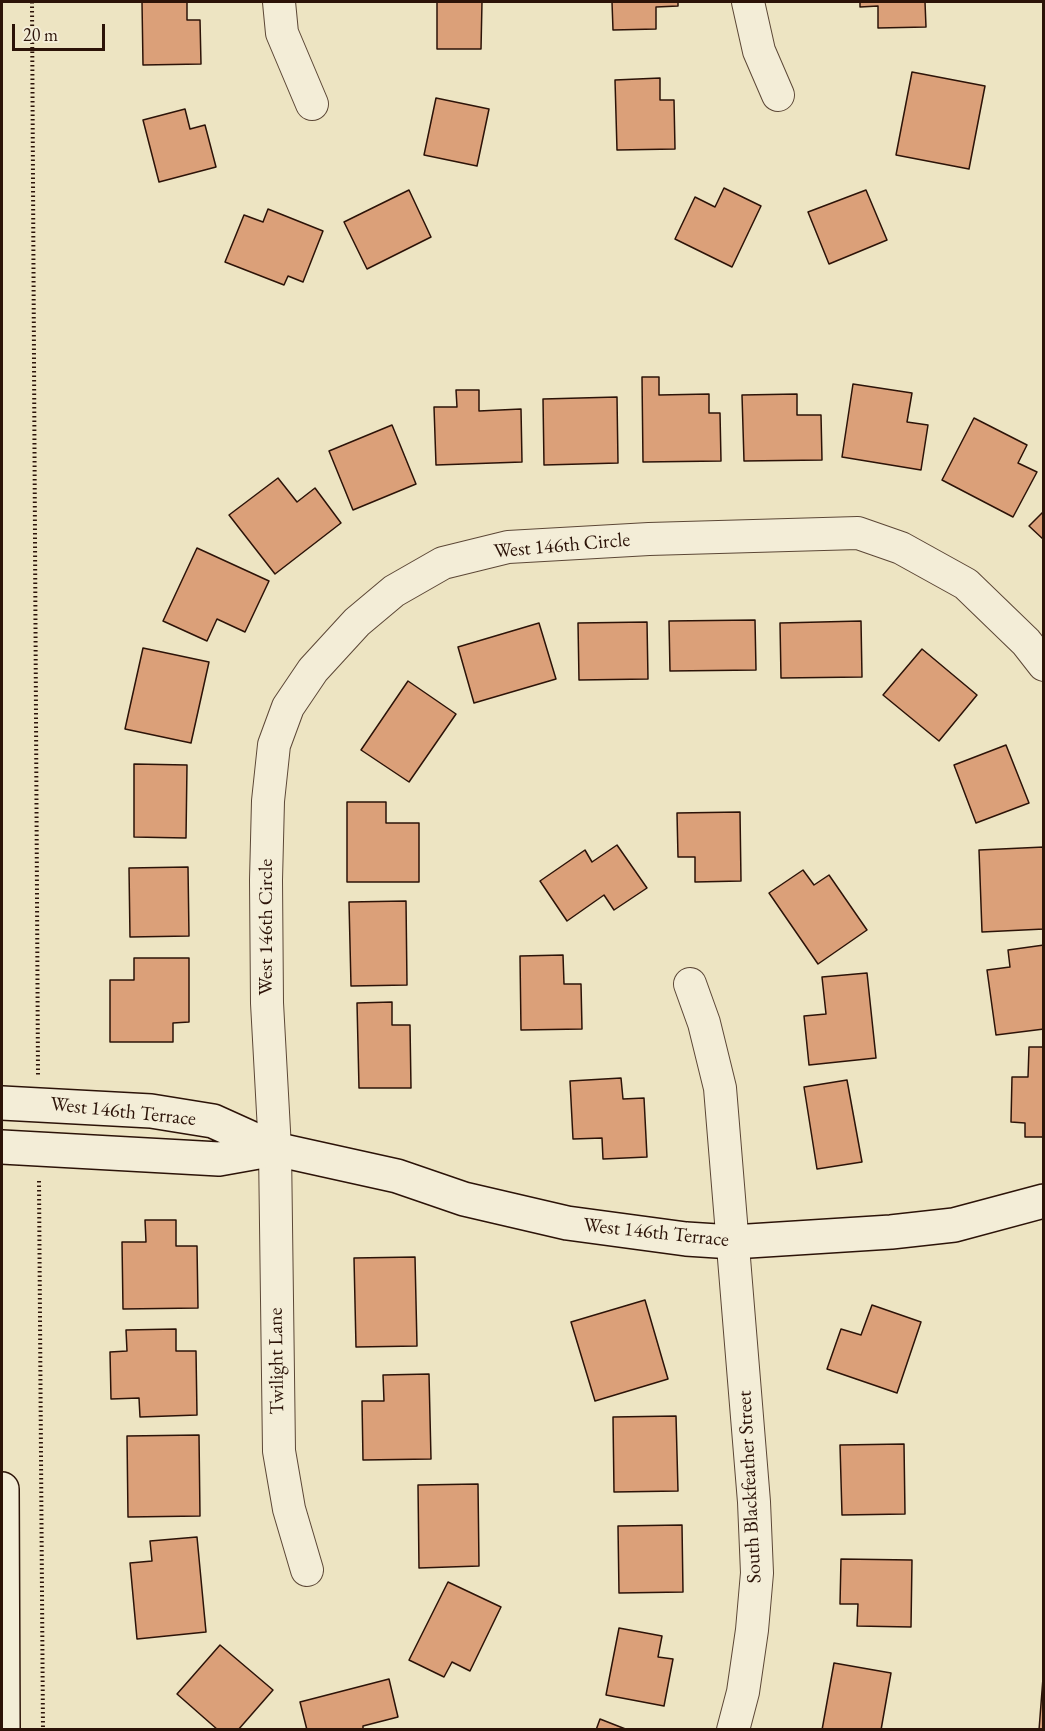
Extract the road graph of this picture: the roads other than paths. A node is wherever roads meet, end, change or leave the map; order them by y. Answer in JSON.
{"nodes":[{"id":1,"x":279,"y":2,"type":"edge"},
{"id":2,"x":748,"y":2,"type":"edge"},
{"id":3,"x":778,"y":95,"type":"dead end"},
{"id":4,"x":312,"y":104,"type":"dead end"},
{"id":5,"x":1044,"y":665,"type":"edge"},
{"id":6,"x":690,"y":984,"type":"dead end"},
{"id":7,"x":2,"y":1103,"type":"edge"},
{"id":8,"x":2,"y":1147,"type":"edge"},
{"id":9,"x":275,"y":1149,"type":"junction"},
{"id":10,"x":1044,"y":1201,"type":"edge"},
{"id":11,"x":733,"y":1242,"type":"junction"},
{"id":12,"x":2,"y":1489,"type":"edge"},
{"id":13,"x":307,"y":1570,"type":"dead end"},
{"id":14,"x":3,"y":1730,"type":"edge"},
{"id":15,"x":733,"y":1730,"type":"edge"}],
"edges":[{"from":1,"to":4,"type":"street"},
{"from":2,"to":3,"type":"street"},
{"from":5,"to":9,"type":"street","name":"West 146th Circle"},
{"from":6,"to":11,"type":"street","name":"South Blackfeather Street"},
{"from":7,"to":9,"type":"street","name":"West 146th Terrace"},
{"from":8,"to":9,"type":"street","name":"West 146th Terrace"},
{"from":9,"to":11,"type":"street","name":"West 146th Terrace"},
{"from":9,"to":13,"type":"street","name":"Twilight Lane"},
{"from":10,"to":11,"type":"street","name":"West 146th Terrace"},
{"from":11,"to":15,"type":"street","name":"South Blackfeather Street"},
{"from":12,"to":14,"type":"street"}]}
